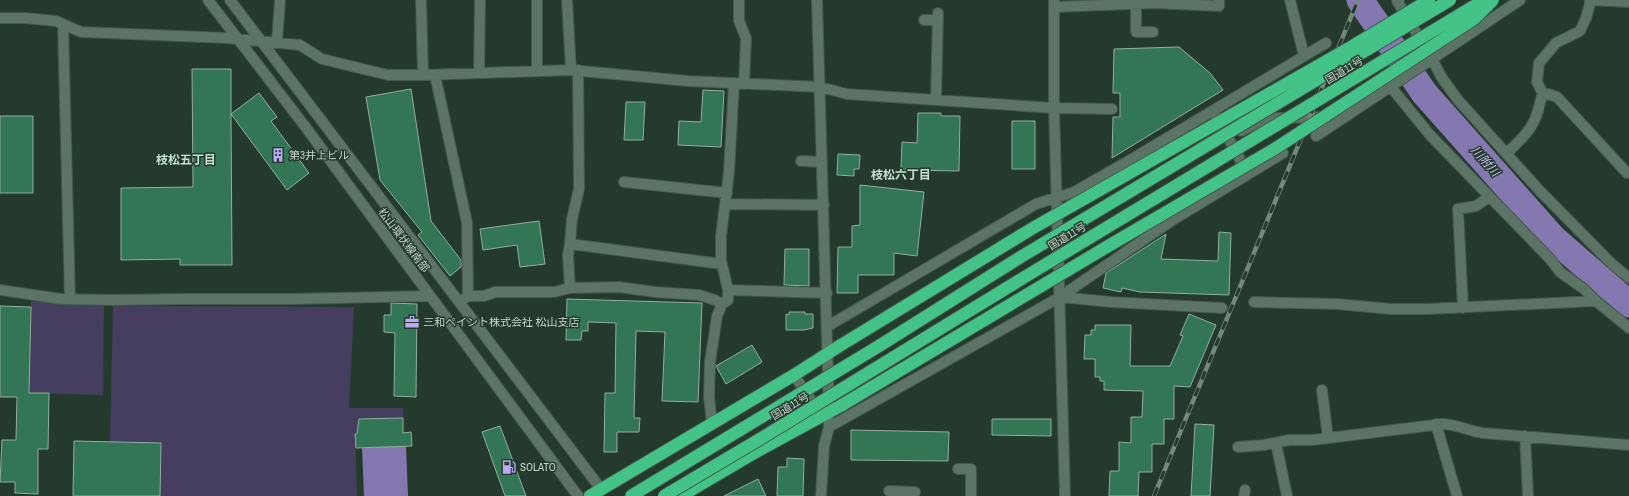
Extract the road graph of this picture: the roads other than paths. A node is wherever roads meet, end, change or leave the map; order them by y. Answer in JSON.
{"nodes":[{"id":1,"x":208,"y":0,"type":"edge"},
{"id":2,"x":230,"y":0,"type":"edge"},
{"id":3,"x":280,"y":0,"type":"edge"},
{"id":4,"x":421,"y":0,"type":"edge"},
{"id":5,"x":480,"y":0,"type":"edge"},
{"id":6,"x":537,"y":0,"type":"edge"},
{"id":7,"x":567,"y":0,"type":"edge"},
{"id":8,"x":739,"y":0,"type":"edge"},
{"id":9,"x":817,"y":0,"type":"edge"},
{"id":10,"x":1219,"y":0,"type":"edge"},
{"id":11,"x":1290,"y":0,"type":"edge"},
{"id":12,"x":1399,"y":0,"type":"edge"},
{"id":13,"x":1429,"y":0,"type":"edge"},
{"id":14,"x":1450,"y":0,"type":"edge"},
{"id":15,"x":1484,"y":0,"type":"edge"},
{"id":16,"x":1493,"y":0,"type":"edge"},
{"id":17,"x":1520,"y":0,"type":"edge"},
{"id":18,"x":1590,"y":0,"type":"edge"},
{"id":19,"x":1155,"y":2,"type":"edge"},
{"id":20,"x":1629,"y":2,"type":"edge"},
{"id":21,"x":1054,"y":4,"type":"edge"},
{"id":22,"x":1136,"y":4,"type":"junction"},
{"id":23,"x":0,"y":18,"type":"edge"},
{"id":24,"x":924,"y":20,"type":"dead end"},
{"id":25,"x":63,"y":24,"type":"junction"},
{"id":26,"x":1153,"y":32,"type":"dead end"},
{"id":27,"x":237,"y":38,"type":"junction"},
{"id":28,"x":261,"y":40,"type":"junction"},
{"id":29,"x":277,"y":42,"type":"junction"},
{"id":30,"x":1326,"y":43,"type":"dead end"},
{"id":31,"x":1304,"y":56,"type":"junction"},
{"id":32,"x":1432,"y":59,"type":"junction"},
{"id":33,"x":574,"y":70,"type":"junction"},
{"id":34,"x":537,"y":71,"type":"junction"},
{"id":35,"x":479,"y":73,"type":"junction"},
{"id":36,"x":423,"y":75,"type":"junction"},
{"id":37,"x":435,"y":75,"type":"junction"},
{"id":38,"x":739,"y":84,"type":"junction"},
{"id":39,"x":1392,"y":85,"type":"junction"},
{"id":40,"x":820,"y":87,"type":"junction"},
{"id":41,"x":1543,"y":94,"type":"junction"},
{"id":42,"x":936,"y":100,"type":"junction"},
{"id":43,"x":1365,"y":104,"type":"junction"},
{"id":44,"x":1054,"y":108,"type":"junction"},
{"id":45,"x":1112,"y":109,"type":"dead end"},
{"id":46,"x":1213,"y":110,"type":"junction"},
{"id":47,"x":1316,"y":136,"type":"dead end"},
{"id":48,"x":1228,"y":137,"type":"junction"},
{"id":49,"x":1283,"y":153,"type":"dead end"},
{"id":50,"x":1506,"y":153,"type":"junction"},
{"id":51,"x":801,"y":161,"type":"dead end"},
{"id":52,"x":822,"y":162,"type":"junction"},
{"id":53,"x":1627,"y":173,"type":"dead end"},
{"id":54,"x":1248,"y":174,"type":"junction"},
{"id":55,"x":624,"y":182,"type":"dead end"},
{"id":56,"x":727,"y":193,"type":"junction"},
{"id":57,"x":1489,"y":197,"type":"junction"},
{"id":58,"x":1056,"y":198,"type":"junction"},
{"id":59,"x":726,"y":204,"type":"junction"},
{"id":60,"x":824,"y":205,"type":"junction"},
{"id":61,"x":570,"y":244,"type":"junction"},
{"id":62,"x":722,"y":264,"type":"junction"},
{"id":63,"x":1629,"y":278,"type":"edge"},
{"id":64,"x":570,"y":288,"type":"junction"},
{"id":65,"x":0,"y":290,"type":"edge"},
{"id":66,"x":728,"y":290,"type":"junction"},
{"id":67,"x":827,"y":292,"type":"junction"},
{"id":68,"x":430,"y":296,"type":"junction"},
{"id":69,"x":468,"y":296,"type":"junction"},
{"id":70,"x":1060,"y":297,"type":"junction"},
{"id":71,"x":70,"y":299,"type":"junction"},
{"id":72,"x":1596,"y":301,"type":"junction"},
{"id":73,"x":459,"y":302,"type":"junction"},
{"id":74,"x":1254,"y":302,"type":"dead end"},
{"id":75,"x":722,"y":304,"type":"junction"},
{"id":76,"x":1222,"y":308,"type":"dead end"},
{"id":77,"x":1464,"y":308,"type":"junction"},
{"id":78,"x":828,"y":326,"type":"junction"},
{"id":79,"x":1629,"y":328,"type":"edge"},
{"id":80,"x":828,"y":353,"type":"junction"},
{"id":81,"x":794,"y":375,"type":"junction"},
{"id":82,"x":1322,"y":390,"type":"dead end"},
{"id":83,"x":825,"y":414,"type":"junction"},
{"id":84,"x":712,"y":423,"type":"junction"},
{"id":85,"x":1436,"y":424,"type":"junction"},
{"id":86,"x":829,"y":427,"type":"junction"},
{"id":87,"x":1525,"y":436,"type":"junction"},
{"id":88,"x":1328,"y":438,"type":"junction"},
{"id":89,"x":1276,"y":443,"type":"junction"},
{"id":90,"x":1629,"y":445,"type":"edge"},
{"id":91,"x":1238,"y":447,"type":"dead end"},
{"id":92,"x":958,"y":470,"type":"dead end"},
{"id":93,"x":889,"y":491,"type":"dead end"},
{"id":94,"x":604,"y":492,"type":"edge"},
{"id":95,"x":915,"y":492,"type":"dead end"},
{"id":96,"x":902,"y":494,"type":"edge"},
{"id":97,"x":1284,"y":495,"type":"edge"},
{"id":98,"x":578,"y":496,"type":"edge"},
{"id":99,"x":590,"y":496,"type":"edge"},
{"id":100,"x":631,"y":496,"type":"edge"},
{"id":101,"x":664,"y":496,"type":"edge"},
{"id":102,"x":680,"y":496,"type":"edge"},
{"id":103,"x":821,"y":496,"type":"edge"},
{"id":104,"x":971,"y":496,"type":"edge"},
{"id":105,"x":1065,"y":496,"type":"edge"},
{"id":106,"x":1457,"y":496,"type":"edge"},
{"id":107,"x":1528,"y":496,"type":"edge"}],
"edges":[{"from":1,"to":27,"type":"street","name":"松山環状線南部"},
{"from":2,"to":28,"type":"street","name":"松山環状線南部"},
{"from":3,"to":29,"type":"street"},
{"from":4,"to":36,"type":"street"},
{"from":5,"to":35,"type":"street"},
{"from":6,"to":34,"type":"street"},
{"from":7,"to":33,"type":"street"},
{"from":8,"to":38,"type":"street"},
{"from":9,"to":40,"type":"street"},
{"from":10,"to":19,"type":"street"},
{"from":11,"to":31,"type":"street"},
{"from":12,"to":32,"type":"street"},
{"from":13,"to":80,"type":"highway","bridge":true},
{"from":14,"to":100,"type":"highway","name":"国道11号","bridge":true},
{"from":15,"to":101,"type":"highway","name":"国道11号","bridge":true},
{"from":16,"to":83,"type":"highway","bridge":true},
{"from":17,"to":32,"type":"street"},
{"from":18,"to":20,"type":"street"},
{"from":18,"to":41,"type":"street"},
{"from":19,"to":22,"type":"street"},
{"from":21,"to":22,"type":"street"},
{"from":21,"to":44,"type":"street"},
{"from":22,"to":26,"type":"street"},
{"from":23,"to":25,"type":"street"},
{"from":24,"to":42,"type":"street"},
{"from":25,"to":27,"type":"street"},
{"from":25,"to":71,"type":"street"},
{"from":27,"to":28,"type":"street"},
{"from":27,"to":68,"type":"street","name":"松山環状線南部"},
{"from":28,"to":29,"type":"street"},
{"from":28,"to":73,"type":"street","name":"松山環状線南部"},
{"from":29,"to":36,"type":"street"},
{"from":30,"to":31,"type":"street"},
{"from":31,"to":46,"type":"street"},
{"from":32,"to":39,"type":"street"},
{"from":32,"to":50,"type":"street"},
{"from":33,"to":34,"type":"street"},
{"from":33,"to":38,"type":"street"},
{"from":33,"to":61,"type":"street"},
{"from":34,"to":35,"type":"street"},
{"from":35,"to":37,"type":"street"},
{"from":36,"to":37,"type":"street"},
{"from":37,"to":69,"type":"street"},
{"from":38,"to":40,"type":"street"},
{"from":38,"to":56,"type":"street"},
{"from":39,"to":43,"type":"street"},
{"from":39,"to":57,"type":"street"},
{"from":40,"to":42,"type":"street"},
{"from":40,"to":52,"type":"street"},
{"from":41,"to":50,"type":"street"},
{"from":41,"to":53,"type":"street"},
{"from":42,"to":44,"type":"street"},
{"from":43,"to":47,"type":"street"},
{"from":43,"to":48,"type":"street"},
{"from":44,"to":45,"type":"street"},
{"from":44,"to":58,"type":"street"},
{"from":46,"to":48,"type":"street"},
{"from":46,"to":58,"type":"street"},
{"from":48,"to":54,"type":"street"},
{"from":49,"to":54,"type":"street"},
{"from":50,"to":63,"type":"street"},
{"from":51,"to":52,"type":"street"},
{"from":52,"to":60,"type":"street"},
{"from":54,"to":70,"type":"street"},
{"from":55,"to":56,"type":"street"},
{"from":56,"to":59,"type":"street"},
{"from":57,"to":72,"type":"street"},
{"from":57,"to":77,"type":"street"},
{"from":58,"to":70,"type":"street"},
{"from":58,"to":78,"type":"street"},
{"from":59,"to":60,"type":"street"},
{"from":59,"to":62,"type":"street"},
{"from":60,"to":67,"type":"street"},
{"from":61,"to":62,"type":"street"},
{"from":61,"to":64,"type":"street"},
{"from":62,"to":66,"type":"street"},
{"from":64,"to":69,"type":"street"},
{"from":64,"to":75,"type":"street"},
{"from":65,"to":71,"type":"street"},
{"from":66,"to":67,"type":"street"},
{"from":66,"to":75,"type":"street"},
{"from":67,"to":78,"type":"street"},
{"from":68,"to":71,"type":"street"},
{"from":68,"to":98,"type":"street","name":"松山環状線南部"},
{"from":69,"to":73,"type":"street"},
{"from":70,"to":76,"type":"street"},
{"from":70,"to":86,"type":"street"},
{"from":70,"to":105,"type":"street"},
{"from":72,"to":77,"type":"street"},
{"from":72,"to":79,"type":"street"},
{"from":73,"to":94,"type":"street","name":"松山環状線南部"},
{"from":74,"to":77,"type":"street"},
{"from":75,"to":84,"type":"street"},
{"from":78,"to":80,"type":"street"},
{"from":80,"to":81,"type":"highway"},
{"from":80,"to":83,"type":"street"},
{"from":81,"to":83,"type":"street"},
{"from":81,"to":84,"type":"highway"},
{"from":82,"to":88,"type":"street"},
{"from":83,"to":86,"type":"street"},
{"from":83,"to":102,"type":"highway"},
{"from":84,"to":94,"type":"highway"},
{"from":85,"to":87,"type":"street"},
{"from":85,"to":88,"type":"street"},
{"from":85,"to":106,"type":"street"},
{"from":86,"to":103,"type":"street"},
{"from":87,"to":90,"type":"street"},
{"from":87,"to":107,"type":"street"},
{"from":88,"to":89,"type":"street"},
{"from":89,"to":91,"type":"street"},
{"from":89,"to":97,"type":"street"},
{"from":92,"to":104,"type":"street"},
{"from":93,"to":96,"type":"street"},
{"from":94,"to":99,"type":"highway"},
{"from":95,"to":96,"type":"street"}]}
